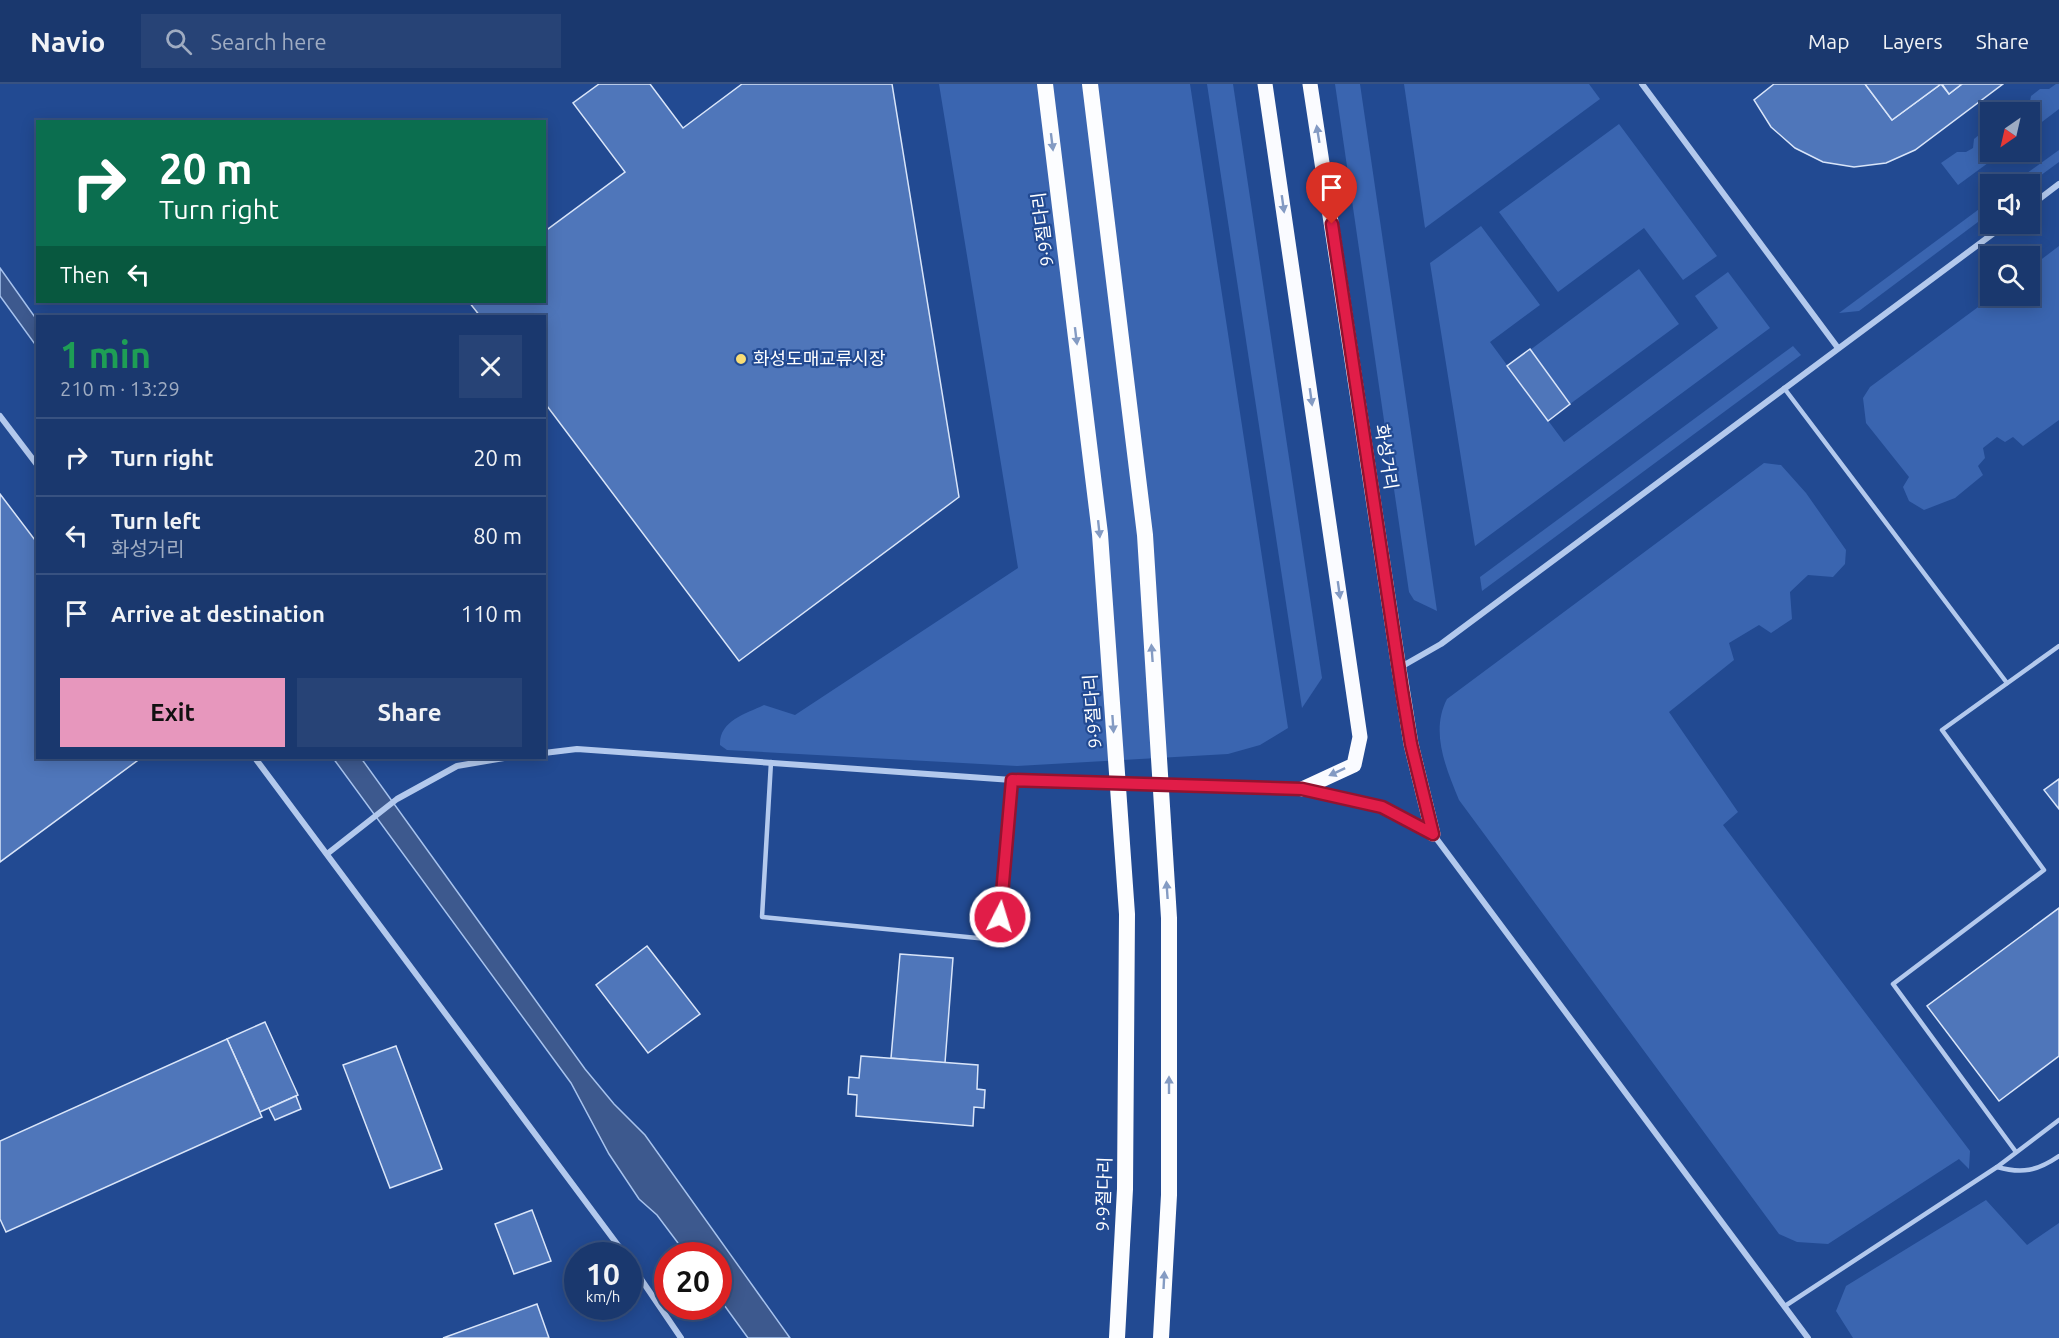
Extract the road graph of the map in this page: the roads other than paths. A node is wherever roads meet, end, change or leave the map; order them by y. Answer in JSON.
{"nodes":[{"id":1,"x":1045,"y":84,"type":"edge"},
{"id":2,"x":1090,"y":84,"type":"edge"},
{"id":3,"x":1265,"y":84,"type":"edge"},
{"id":4,"x":1310,"y":84,"type":"edge"},
{"id":5,"x":1642,"y":84,"type":"edge"},
{"id":6,"x":2059,"y":184,"type":"edge"},
{"id":7,"x":2040,"y":198,"type":"edge"},
{"id":8,"x":1992,"y":234,"type":"edge"},
{"id":9,"x":1838,"y":348,"type":"junction"},
{"id":10,"x":1784,"y":388,"type":"junction"},
{"id":11,"x":0,"y":416,"type":"edge"},
{"id":12,"x":36,"y":463,"type":"edge"},
{"id":13,"x":2059,"y":646,"type":"edge"},
{"id":14,"x":1399,"y":669,"type":"junction"},
{"id":15,"x":2007,"y":684,"type":"junction"},
{"id":16,"x":546,"y":753,"type":"edge"},
{"id":17,"x":256,"y":759,"type":"edge"},
{"id":18,"x":498,"y":759,"type":"edge"},
{"id":19,"x":771,"y":762,"type":"junction"},
{"id":20,"x":1012,"y":780,"type":"junction"},
{"id":21,"x":1302,"y":789,"type":"junction"},
{"id":22,"x":1433,"y":834,"type":"junction"},
{"id":23,"x":327,"y":854,"type":"junction"},
{"id":24,"x":2059,"y":1120,"type":"edge"},
{"id":25,"x":2016,"y":1152,"type":"junction"},
{"id":26,"x":2059,"y":1156,"type":"edge"},
{"id":27,"x":1996,"y":1167,"type":"junction"},
{"id":28,"x":616,"y":1242,"type":"edge"},
{"id":29,"x":642,"y":1281,"type":"edge"},
{"id":30,"x":1785,"y":1306,"type":"junction"},
{"id":31,"x":681,"y":1338,"type":"edge"},
{"id":32,"x":1117,"y":1338,"type":"edge"},
{"id":33,"x":1161,"y":1338,"type":"edge"},
{"id":34,"x":1808,"y":1338,"type":"edge"}],
"edges":[{"from":1,"to":32,"type":"highway","name":"9·9절다리","one_way":true,"bridge":true},
{"from":33,"to":2,"type":"highway","one_way":true,"bridge":true},
{"from":3,"to":21,"type":"main road","one_way":true},
{"from":14,"to":4,"type":"main road","name":"화성거리","one_way":true},
{"from":5,"to":9,"type":"street"},
{"from":6,"to":7,"type":"street"},
{"from":8,"to":9,"type":"street"},
{"from":9,"to":10,"type":"street"},
{"from":10,"to":14,"type":"street"},
{"from":10,"to":15,"type":"lane"},
{"from":11,"to":12,"type":"street"},
{"from":13,"to":15,"type":"lane"},
{"from":14,"to":22,"type":"main road","name":"화성거리"},
{"from":15,"to":25,"type":"lane"},
{"from":16,"to":19,"type":"street"},
{"from":17,"to":23,"type":"street"},
{"from":18,"to":23,"type":"street"},
{"from":19,"to":20,"type":"street"},
{"from":19,"to":20,"type":"lane"},
{"from":20,"to":21,"type":"street"},
{"from":21,"to":22,"type":"street"},
{"from":22,"to":30,"type":"street"},
{"from":23,"to":28,"type":"street"},
{"from":24,"to":25,"type":"lane"},
{"from":25,"to":27,"type":"lane"},
{"from":26,"to":27,"type":"lane"},
{"from":27,"to":30,"type":"lane"},
{"from":29,"to":31,"type":"street"},
{"from":30,"to":34,"type":"street"}]}
